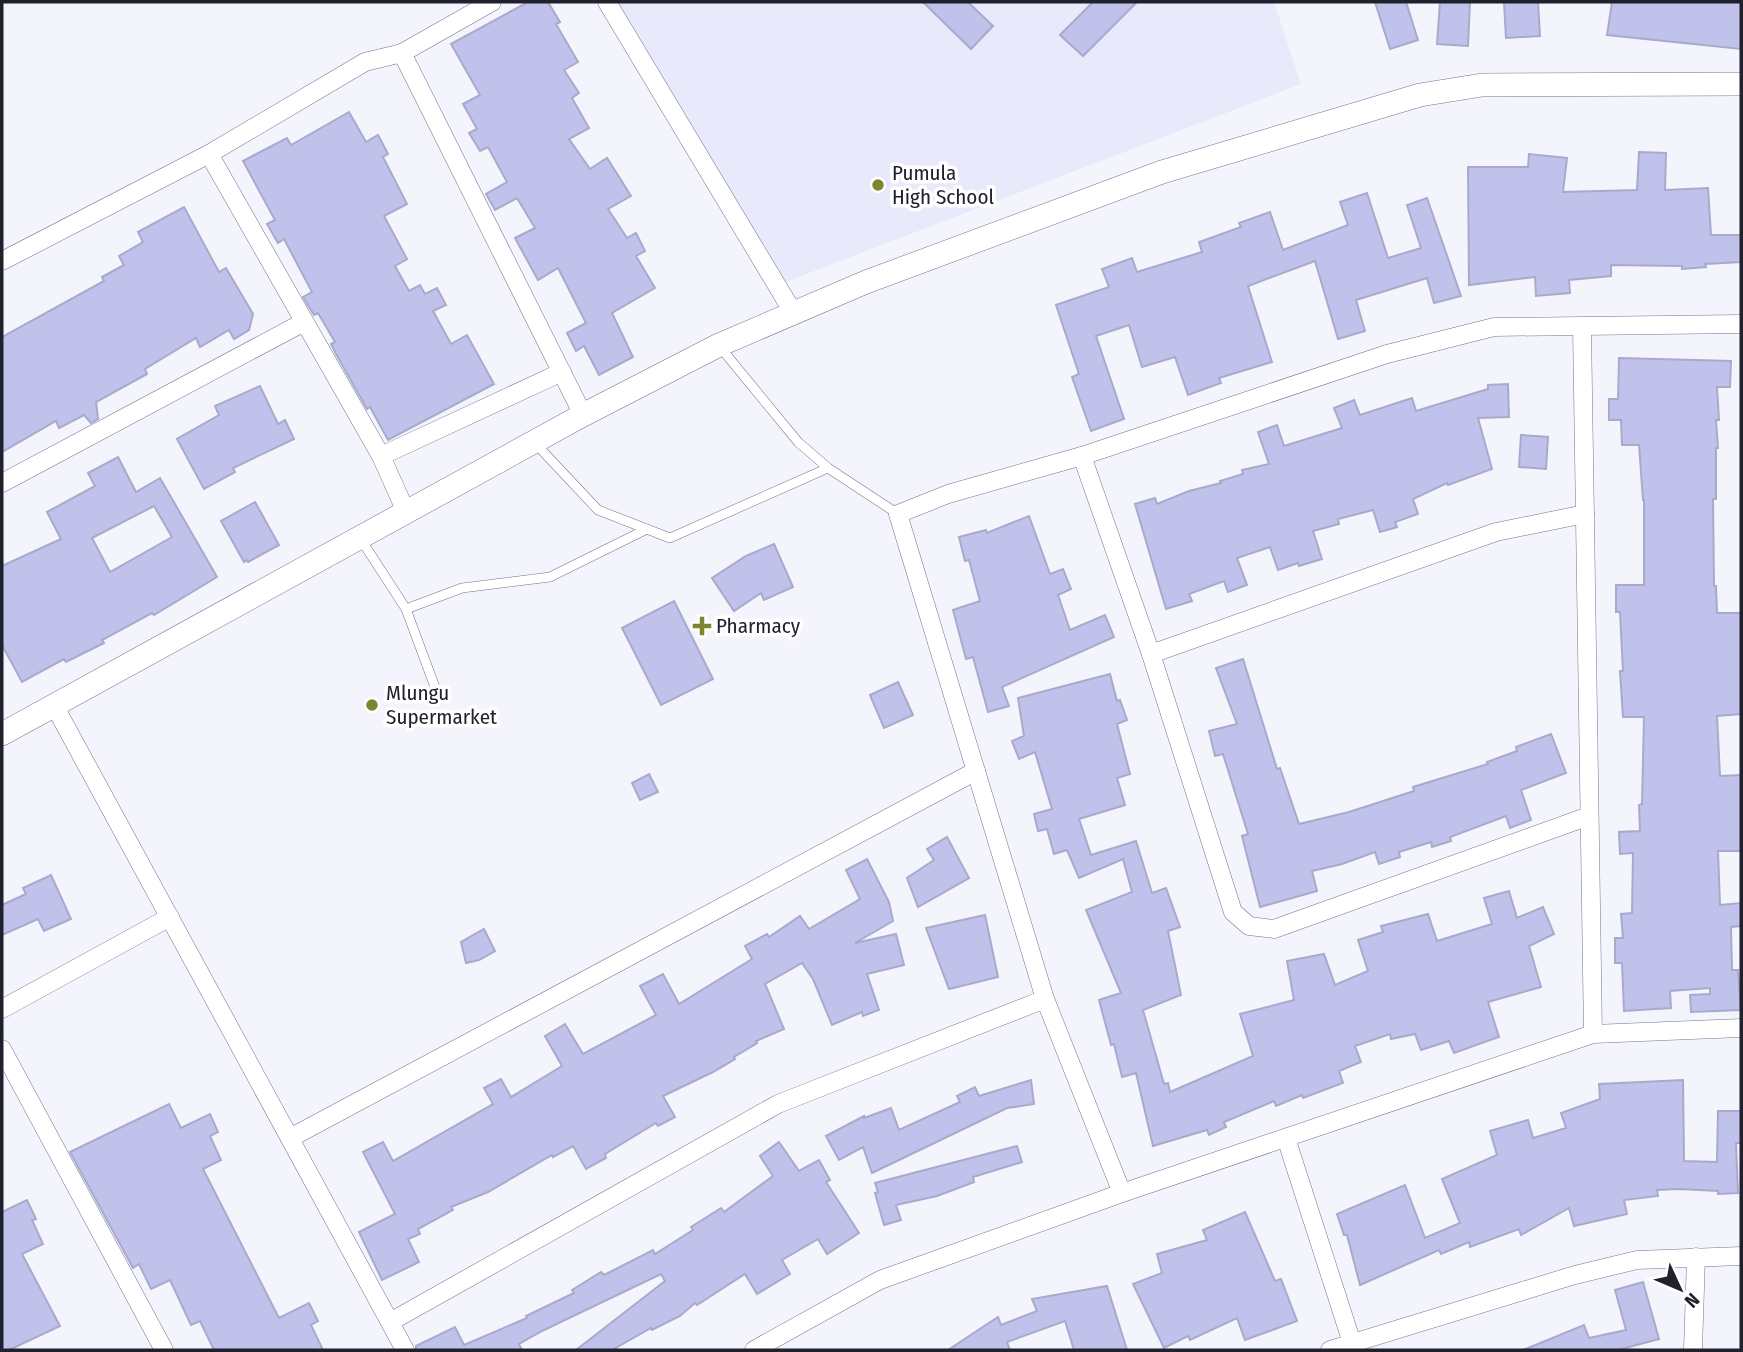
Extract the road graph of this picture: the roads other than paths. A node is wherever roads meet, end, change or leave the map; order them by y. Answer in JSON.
{"nodes":[{"id":1,"x":492,"y":2,"type":"edge"},
{"id":2,"x":607,"y":2,"type":"edge"},
{"id":3,"x":402,"y":52,"type":"junction"},
{"id":4,"x":1741,"y":84,"type":"edge"},
{"id":5,"x":209,"y":154,"type":"junction"},
{"id":6,"x":2,"y":261,"type":"edge"},
{"id":7,"x":794,"y":314,"type":"junction"},
{"id":8,"x":304,"y":321,"type":"junction"},
{"id":9,"x":1741,"y":324,"type":"edge"},
{"id":10,"x":1582,"y":327,"type":"junction"},
{"id":11,"x":719,"y":345,"type":"junction"},
{"id":12,"x":562,"y":372,"type":"junction"},
{"id":13,"x":583,"y":415,"type":"junction"},
{"id":14,"x":533,"y":442,"type":"junction"},
{"id":15,"x":381,"y":456,"type":"junction"},
{"id":16,"x":1082,"y":456,"type":"junction"},
{"id":17,"x":828,"y":468,"type":"junction"},
{"id":18,"x":2,"y":483,"type":"edge"},
{"id":19,"x":405,"y":512,"type":"junction"},
{"id":20,"x":898,"y":514,"type":"junction"},
{"id":21,"x":1585,"y":514,"type":"junction"},
{"id":22,"x":647,"y":529,"type":"junction"},
{"id":23,"x":360,"y":537,"type":"junction"},
{"id":24,"x":406,"y":609,"type":"junction"},
{"id":25,"x":1151,"y":654,"type":"junction"},
{"id":26,"x":439,"y":698,"type":"dead end"},
{"id":27,"x":54,"y":705,"type":"junction"},
{"id":28,"x":2,"y":734,"type":"edge"},
{"id":29,"x":976,"y":771,"type":"junction"},
{"id":30,"x":1590,"y":816,"type":"junction"},
{"id":31,"x":170,"y":917,"type":"junction"},
{"id":32,"x":1045,"y":999,"type":"junction"},
{"id":33,"x":2,"y":1009,"type":"edge"},
{"id":34,"x":1741,"y":1028,"type":"edge"},
{"id":35,"x":1593,"y":1034,"type":"junction"},
{"id":36,"x":2,"y":1049,"type":"edge"},
{"id":37,"x":290,"y":1138,"type":"junction"},
{"id":38,"x":1286,"y":1138,"type":"junction"},
{"id":39,"x":1122,"y":1193,"type":"junction"},
{"id":40,"x":1741,"y":1255,"type":"edge"},
{"id":41,"x":1696,"y":1257,"type":"junction"},
{"id":42,"x":390,"y":1322,"type":"junction"},
{"id":43,"x":1352,"y":1343,"type":"junction"},
{"id":44,"x":164,"y":1350,"type":"edge"},
{"id":45,"x":405,"y":1350,"type":"edge"},
{"id":46,"x":754,"y":1350,"type":"edge"},
{"id":47,"x":1331,"y":1350,"type":"edge"},
{"id":48,"x":1693,"y":1350,"type":"edge"}],
"edges":[{"from":1,"to":3,"type":"street"},
{"from":2,"to":7,"type":"street"},
{"from":3,"to":5,"type":"street"},
{"from":3,"to":12,"type":"street"},
{"from":4,"to":7,"type":"street"},
{"from":5,"to":6,"type":"street"},
{"from":5,"to":8,"type":"street"},
{"from":7,"to":11,"type":"street"},
{"from":8,"to":15,"type":"street"},
{"from":8,"to":18,"type":"street"},
{"from":9,"to":10,"type":"street"},
{"from":10,"to":16,"type":"street"},
{"from":10,"to":21,"type":"street"},
{"from":11,"to":13,"type":"street"},
{"from":11,"to":17,"type":"lane"},
{"from":12,"to":13,"type":"street"},
{"from":12,"to":15,"type":"street"},
{"from":13,"to":14,"type":"street"},
{"from":14,"to":19,"type":"street"},
{"from":14,"to":22,"type":"lane"},
{"from":15,"to":19,"type":"street"},
{"from":16,"to":20,"type":"street"},
{"from":16,"to":25,"type":"street"},
{"from":17,"to":20,"type":"lane"},
{"from":17,"to":22,"type":"lane"},
{"from":19,"to":23,"type":"street"},
{"from":20,"to":29,"type":"street"},
{"from":21,"to":25,"type":"street"},
{"from":21,"to":30,"type":"street"},
{"from":22,"to":24,"type":"lane"},
{"from":23,"to":24,"type":"lane"},
{"from":23,"to":27,"type":"street"},
{"from":24,"to":26,"type":"lane"},
{"from":25,"to":30,"type":"street"},
{"from":27,"to":28,"type":"street"},
{"from":27,"to":31,"type":"street"},
{"from":29,"to":32,"type":"street"},
{"from":29,"to":37,"type":"street"},
{"from":30,"to":35,"type":"street"},
{"from":31,"to":33,"type":"street"},
{"from":31,"to":37,"type":"street"},
{"from":32,"to":39,"type":"street"},
{"from":32,"to":42,"type":"street"},
{"from":34,"to":35,"type":"street"},
{"from":35,"to":38,"type":"street"},
{"from":36,"to":44,"type":"street"},
{"from":37,"to":42,"type":"street"},
{"from":38,"to":39,"type":"street"},
{"from":38,"to":43,"type":"street"},
{"from":39,"to":46,"type":"street"},
{"from":40,"to":41,"type":"street"},
{"from":41,"to":43,"type":"street"},
{"from":41,"to":48,"type":"street"},
{"from":42,"to":45,"type":"street"},
{"from":43,"to":47,"type":"street"}]}
